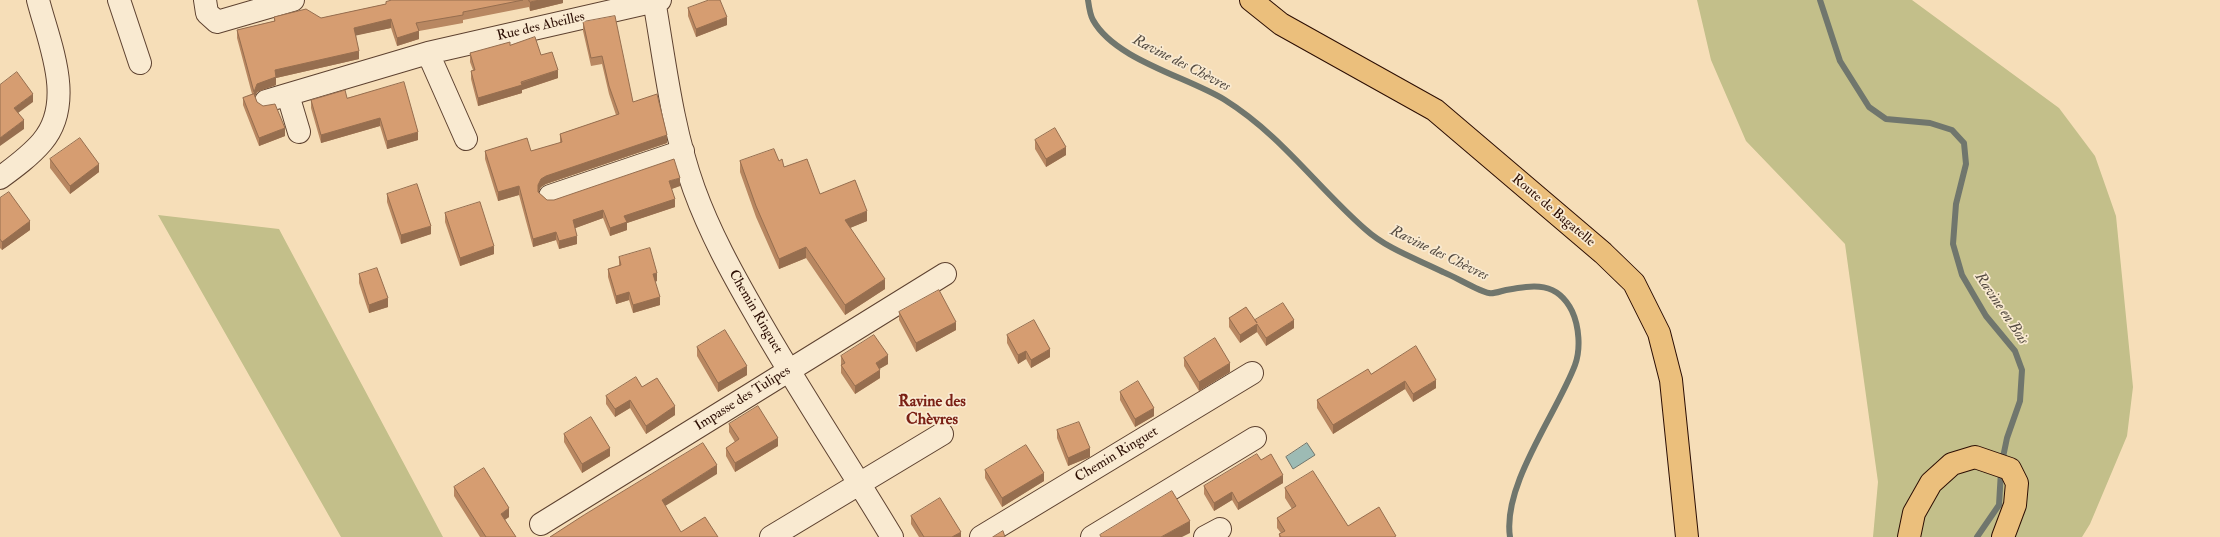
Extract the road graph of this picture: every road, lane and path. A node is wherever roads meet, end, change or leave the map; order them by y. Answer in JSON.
{"nodes":[{"id":1,"x":38,"y":0,"type":"edge"},
{"id":2,"x":119,"y":0,"type":"edge"},
{"id":3,"x":205,"y":0,"type":"edge"},
{"id":4,"x":293,"y":0,"type":"edge"},
{"id":5,"x":656,"y":0,"type":"edge"},
{"id":6,"x":1251,"y":0,"type":"edge"},
{"id":7,"x":428,"y":53,"type":"junction"},
{"id":8,"x":140,"y":63,"type":"dead end"},
{"id":9,"x":288,"y":95,"type":"junction"},
{"id":10,"x":266,"y":101,"type":"dead end"},
{"id":11,"x":299,"y":132,"type":"dead end"},
{"id":12,"x":466,"y":139,"type":"dead end"},
{"id":13,"x":683,"y":151,"type":"junction"},
{"id":14,"x":0,"y":178,"type":"edge"},
{"id":15,"x":550,"y":196,"type":"dead end"},
{"id":16,"x":945,"y":274,"type":"dead end"},
{"id":17,"x":788,"y":370,"type":"junction"},
{"id":18,"x":1252,"y":373,"type":"dead end"},
{"id":19,"x":942,"y":434,"type":"dead end"},
{"id":20,"x":1255,"y":438,"type":"dead end"},
{"id":21,"x":860,"y":484,"type":"junction"},
{"id":22,"x":541,"y":524,"type":"dead end"},
{"id":23,"x":771,"y":537,"type":"edge"},
{"id":24,"x":892,"y":537,"type":"edge"},
{"id":25,"x":981,"y":537,"type":"edge"},
{"id":26,"x":1092,"y":537,"type":"edge"},
{"id":27,"x":1687,"y":537,"type":"edge"},
{"id":28,"x":1909,"y":537,"type":"edge"},
{"id":29,"x":2003,"y":537,"type":"edge"}],
"edges":[{"from":1,"to":14,"type":"street"},
{"from":2,"to":8,"type":"street"},
{"from":3,"to":4,"type":"street"},
{"from":5,"to":7,"type":"street","name":"Rue des Abeilles"},
{"from":5,"to":13,"type":"street","name":"Chemin Ringuet"},
{"from":6,"to":27,"type":"main road","name":"Route de Bagatelle"},
{"from":7,"to":9,"type":"street","name":"Rue des Abeilles"},
{"from":7,"to":12,"type":"street"},
{"from":9,"to":10,"type":"street","name":"Rue des Abeilles"},
{"from":9,"to":11,"type":"street"},
{"from":13,"to":15,"type":"street"},
{"from":13,"to":17,"type":"street","name":"Chemin Ringuet"},
{"from":16,"to":17,"type":"street","name":"Impasse des Tulipes"},
{"from":17,"to":21,"type":"street","name":"Chemin Ringuet"},
{"from":17,"to":22,"type":"street","name":"Impasse des Tulipes"},
{"from":18,"to":25,"type":"street","name":"Chemin Ringuet"},
{"from":19,"to":21,"type":"street"},
{"from":20,"to":26,"type":"street"},
{"from":21,"to":23,"type":"street"},
{"from":21,"to":24,"type":"street","name":"Chemin Ringuet"},
{"from":28,"to":29,"type":"main road"}]}
